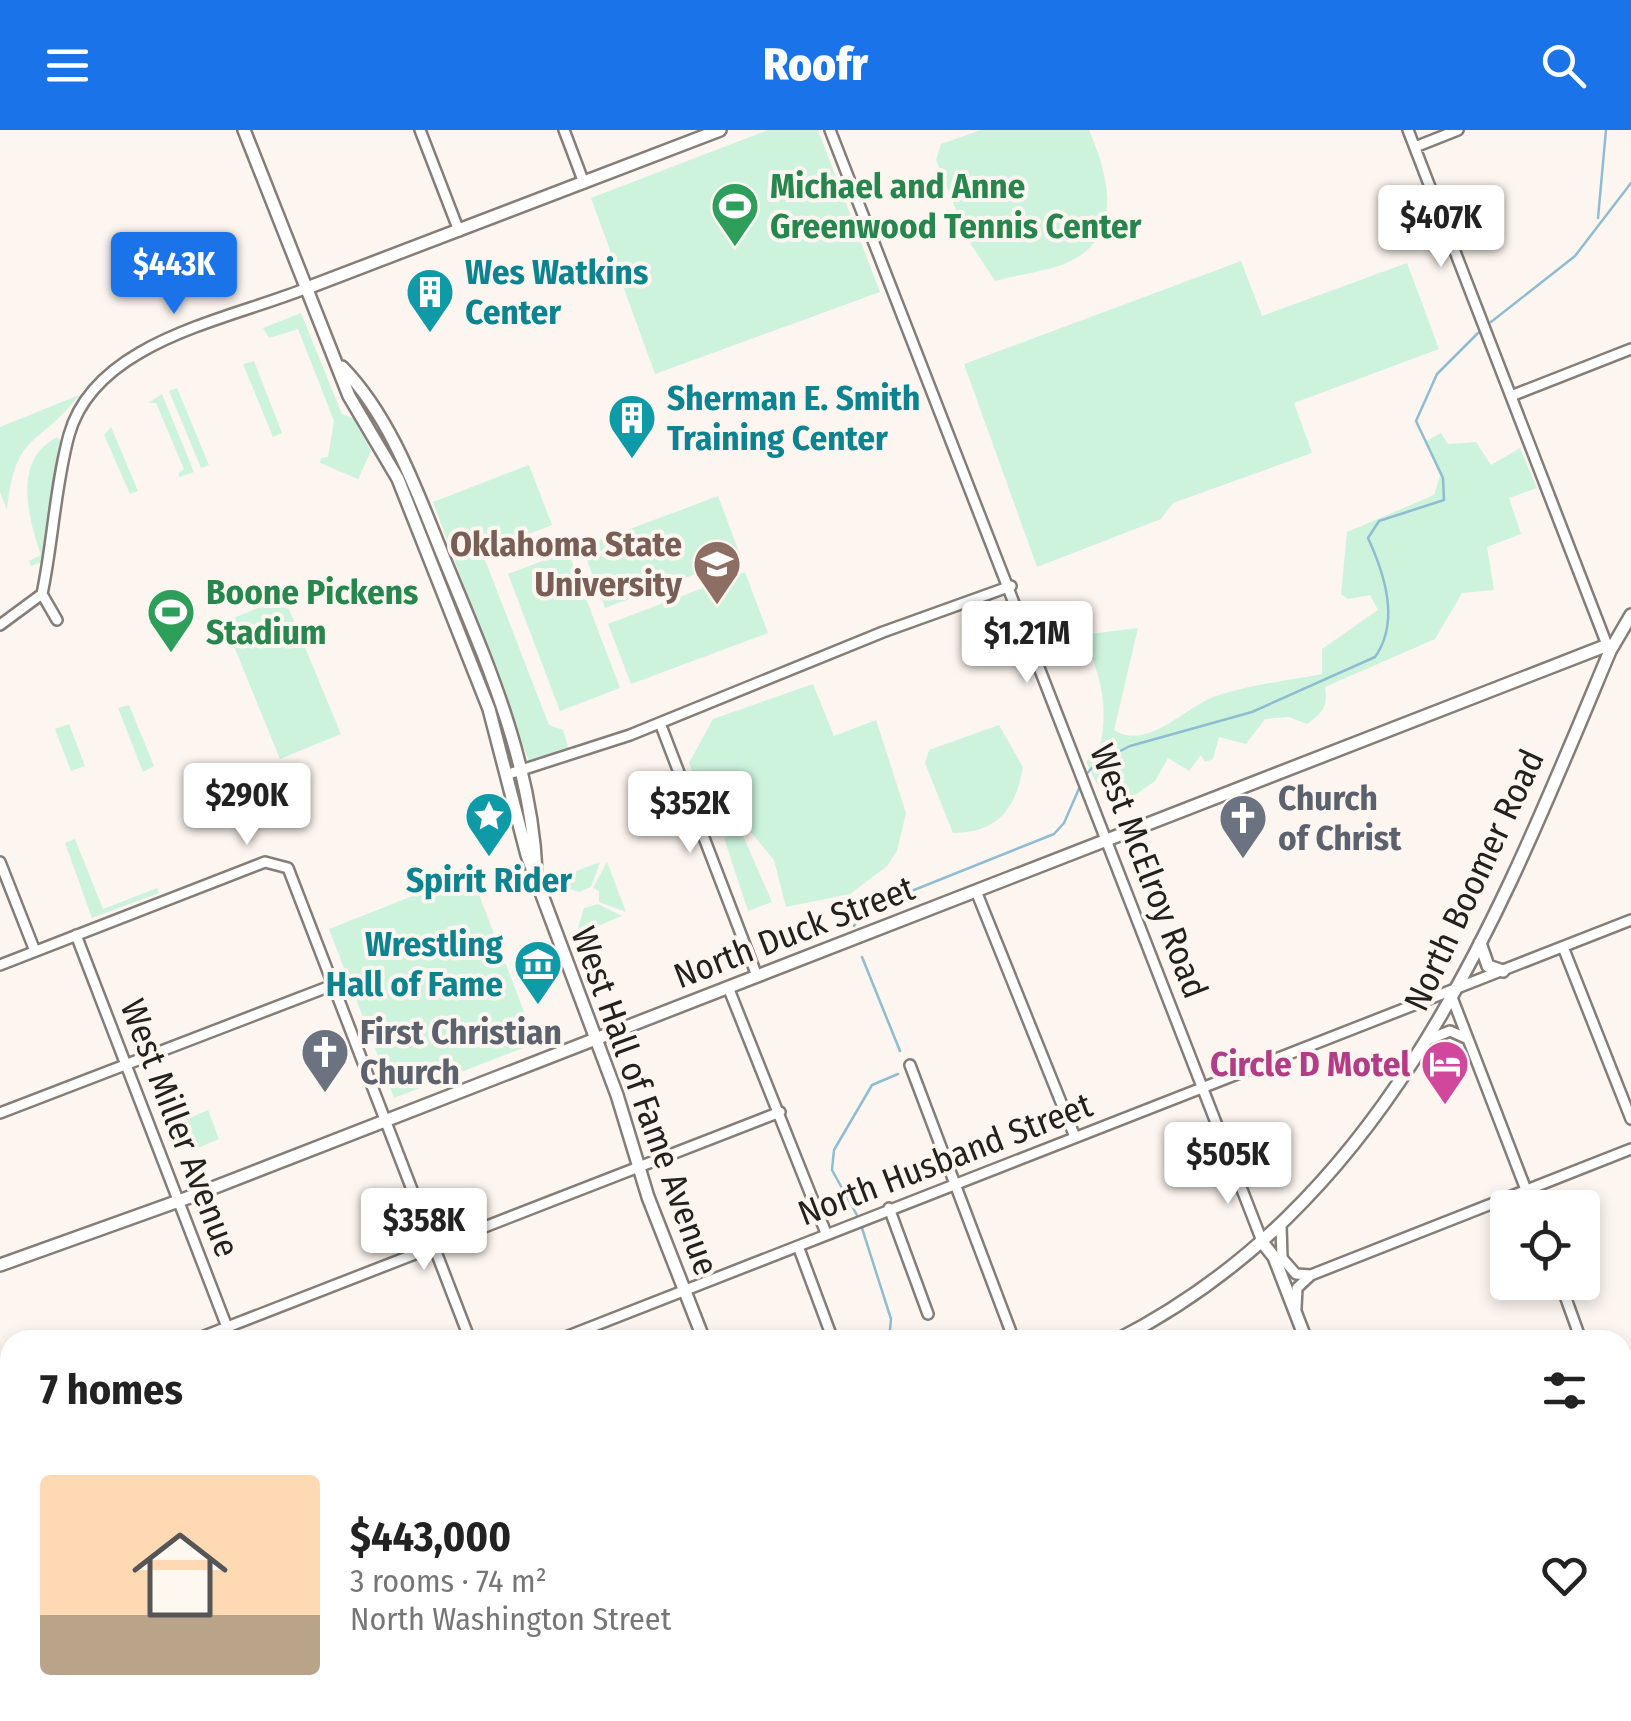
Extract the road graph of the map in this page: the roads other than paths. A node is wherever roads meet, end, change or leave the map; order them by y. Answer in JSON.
{"nodes":[{"id":1,"x":244,"y":130,"type":"edge"},
{"id":2,"x":420,"y":130,"type":"edge"},
{"id":3,"x":564,"y":130,"type":"edge"},
{"id":4,"x":720,"y":130,"type":"edge"},
{"id":5,"x":830,"y":130,"type":"edge"},
{"id":6,"x":1408,"y":130,"type":"edge"},
{"id":7,"x":1458,"y":130,"type":"edge"},
{"id":8,"x":681,"y":138,"type":"edge"},
{"id":9,"x":1414,"y":146,"type":"junction"},
{"id":10,"x":584,"y":182,"type":"junction"},
{"id":11,"x":459,"y":231,"type":"junction"},
{"id":12,"x":307,"y":288,"type":"junction"},
{"id":13,"x":1631,"y":349,"type":"edge"},
{"id":14,"x":1510,"y":396,"type":"junction"},
{"id":15,"x":1010,"y":586,"type":"junction"},
{"id":16,"x":42,"y":594,"type":"junction"},
{"id":17,"x":1631,"y":616,"type":"edge"},
{"id":18,"x":57,"y":620,"type":"dead end"},
{"id":19,"x":0,"y":624,"type":"edge"},
{"id":20,"x":1608,"y":648,"type":"junction"},
{"id":21,"x":660,"y":723,"type":"junction"},
{"id":22,"x":516,"y":772,"type":"junction"},
{"id":23,"x":1108,"y":840,"type":"junction"},
{"id":24,"x":0,"y":862,"type":"edge"},
{"id":25,"x":976,"y":890,"type":"junction"},
{"id":26,"x":1631,"y":920,"type":"edge"},
{"id":27,"x":76,"y":935,"type":"junction"},
{"id":28,"x":1480,"y":943,"type":"junction"},
{"id":29,"x":1563,"y":947,"type":"junction"},
{"id":30,"x":35,"y":951,"type":"junction"},
{"id":31,"x":0,"y":965,"type":"edge"},
{"id":32,"x":1502,"y":971,"type":"junction"},
{"id":33,"x":756,"y":976,"type":"junction"},
{"id":34,"x":333,"y":985,"type":"junction"},
{"id":35,"x":728,"y":987,"type":"junction"},
{"id":36,"x":1460,"y":988,"type":"junction"},
{"id":37,"x":1453,"y":1000,"type":"junction"},
{"id":38,"x":596,"y":1039,"type":"junction"},
{"id":39,"x":1430,"y":1039,"type":"junction"},
{"id":40,"x":1468,"y":1040,"type":"junction"},
{"id":41,"x":126,"y":1064,"type":"junction"},
{"id":42,"x":910,"y":1065,"type":"dead end"},
{"id":43,"x":1204,"y":1088,"type":"junction"},
{"id":44,"x":0,"y":1112,"type":"edge"},
{"id":45,"x":780,"y":1112,"type":"junction"},
{"id":46,"x":1631,"y":1119,"type":"edge"},
{"id":47,"x":384,"y":1121,"type":"junction"},
{"id":48,"x":1075,"y":1137,"type":"junction"},
{"id":49,"x":1631,"y":1149,"type":"edge"},
{"id":50,"x":639,"y":1168,"type":"junction"},
{"id":51,"x":954,"y":1184,"type":"junction"},
{"id":52,"x":1527,"y":1190,"type":"edge"},
{"id":53,"x":1529,"y":1190,"type":"edge"},
{"id":54,"x":178,"y":1201,"type":"junction"},
{"id":55,"x":1490,"y":1205,"type":"edge"},
{"id":56,"x":888,"y":1208,"type":"junction"},
{"id":57,"x":1281,"y":1226,"type":"junction"},
{"id":58,"x":826,"y":1233,"type":"junction"},
{"id":59,"x":1262,"y":1242,"type":"junction"},
{"id":60,"x":798,"y":1246,"type":"junction"},
{"id":61,"x":433,"y":1249,"type":"junction"},
{"id":62,"x":0,"y":1264,"type":"edge"},
{"id":63,"x":1312,"y":1274,"type":"junction"},
{"id":64,"x":684,"y":1291,"type":"junction"},
{"id":65,"x":1567,"y":1300,"type":"edge"},
{"id":66,"x":928,"y":1314,"type":"dead end"},
{"id":67,"x":1296,"y":1316,"type":"junction"},
{"id":68,"x":228,"y":1330,"type":"edge"},
{"id":69,"x":242,"y":1330,"type":"edge"},
{"id":70,"x":466,"y":1330,"type":"edge"},
{"id":71,"x":584,"y":1330,"type":"edge"},
{"id":72,"x":700,"y":1330,"type":"edge"},
{"id":73,"x":829,"y":1330,"type":"edge"},
{"id":74,"x":1010,"y":1330,"type":"edge"},
{"id":75,"x":1136,"y":1330,"type":"edge"},
{"id":76,"x":1300,"y":1330,"type":"edge"},
{"id":77,"x":1301,"y":1330,"type":"edge"},
{"id":78,"x":1577,"y":1330,"type":"edge"}],
"edges":[{"from":1,"to":12,"type":"main road","name":"West Hall of Fame Avenue"},
{"from":2,"to":11,"type":"street"},
{"from":3,"to":10,"type":"street"},
{"from":4,"to":8,"type":"main road"},
{"from":5,"to":15,"type":"street","name":"West McElroy Road"},
{"from":6,"to":9,"type":"street"},
{"from":7,"to":9,"type":"street"},
{"from":8,"to":10,"type":"main road"},
{"from":9,"to":14,"type":"street"},
{"from":10,"to":11,"type":"main road"},
{"from":11,"to":12,"type":"main road"},
{"from":12,"to":16,"type":"street"},
{"from":12,"to":22,"type":"main road","name":"West Hall of Fame Avenue"},
{"from":13,"to":14,"type":"street"},
{"from":14,"to":20,"type":"street"},
{"from":15,"to":21,"type":"street"},
{"from":15,"to":23,"type":"street","name":"West McElroy Road"},
{"from":16,"to":18,"type":"street"},
{"from":16,"to":19,"type":"street"},
{"from":17,"to":20,"type":"main road","name":"North Boomer Road"},
{"from":20,"to":23,"type":"main road","name":"North Duck Street"},
{"from":20,"to":28,"type":"main road","name":"North Boomer Road"},
{"from":21,"to":22,"type":"street"},
{"from":21,"to":33,"type":"street"},
{"from":22,"to":38,"type":"main road","name":"West Hall of Fame Avenue"},
{"from":23,"to":25,"type":"main road","name":"North Duck Street"},
{"from":23,"to":43,"type":"street","name":"West McElroy Road"},
{"from":24,"to":30,"type":"street"},
{"from":25,"to":33,"type":"main road","name":"North Duck Street"},
{"from":25,"to":48,"type":"street"},
{"from":26,"to":29,"type":"street","name":"North Husband Street"},
{"from":27,"to":30,"type":"street"},
{"from":27,"to":34,"type":"street"},
{"from":27,"to":41,"type":"street","name":"West Miller Avenue"},
{"from":28,"to":32,"type":"main road"},
{"from":28,"to":36,"type":"main road","name":"North Boomer Road"},
{"from":29,"to":32,"type":"street","name":"North Husband Street"},
{"from":29,"to":46,"type":"street"},
{"from":30,"to":31,"type":"street"},
{"from":32,"to":36,"type":"street","name":"North Husband Street"},
{"from":33,"to":35,"type":"main road","name":"North Duck Street"},
{"from":34,"to":41,"type":"street"},
{"from":34,"to":47,"type":"street"},
{"from":35,"to":38,"type":"main road","name":"North Duck Street"},
{"from":35,"to":45,"type":"street"},
{"from":36,"to":37,"type":"main road","name":"North Boomer Road"},
{"from":36,"to":43,"type":"street","name":"North Husband Street"},
{"from":37,"to":39,"type":"main road","name":"North Boomer Road"},
{"from":37,"to":40,"type":"street"},
{"from":38,"to":47,"type":"main road","name":"North Duck Street"},
{"from":38,"to":50,"type":"main road","name":"West Hall of Fame Avenue"},
{"from":39,"to":40,"type":"street"},
{"from":39,"to":57,"type":"main road","name":"North Boomer Road"},
{"from":40,"to":52,"type":"street"},
{"from":41,"to":44,"type":"street"},
{"from":41,"to":54,"type":"street","name":"West Miller Avenue"},
{"from":42,"to":51,"type":"street"},
{"from":43,"to":48,"type":"street","name":"North Husband Street"},
{"from":43,"to":59,"type":"street","name":"West McElroy Road"},
{"from":45,"to":50,"type":"street"},
{"from":45,"to":58,"type":"street"},
{"from":47,"to":54,"type":"main road","name":"North Duck Street"},
{"from":47,"to":61,"type":"street"},
{"from":48,"to":51,"type":"street","name":"North Husband Street"},
{"from":49,"to":53,"type":"street"},
{"from":50,"to":61,"type":"street"},
{"from":50,"to":64,"type":"main road","name":"West Hall of Fame Avenue"},
{"from":51,"to":56,"type":"street","name":"North Husband Street"},
{"from":51,"to":74,"type":"street"},
{"from":54,"to":62,"type":"main road","name":"North Duck Street"},
{"from":54,"to":68,"type":"street","name":"West Miller Avenue"},
{"from":55,"to":63,"type":"street"},
{"from":56,"to":58,"type":"street","name":"North Husband Street"},
{"from":56,"to":66,"type":"street"},
{"from":57,"to":59,"type":"main road","name":"North Boomer Road"},
{"from":57,"to":63,"type":"street"},
{"from":58,"to":60,"type":"street","name":"North Husband Street"},
{"from":59,"to":67,"type":"main road"},
{"from":59,"to":75,"type":"main road","name":"North Boomer Road"},
{"from":59,"to":76,"type":"main road"},
{"from":60,"to":64,"type":"street","name":"North Husband Street"},
{"from":60,"to":73,"type":"street"},
{"from":61,"to":69,"type":"street"},
{"from":61,"to":70,"type":"street"},
{"from":63,"to":67,"type":"street"},
{"from":64,"to":71,"type":"street","name":"North Husband Street"},
{"from":64,"to":72,"type":"main road","name":"West Hall of Fame Avenue"},
{"from":65,"to":78,"type":"street"},
{"from":67,"to":77,"type":"main road"}]}
